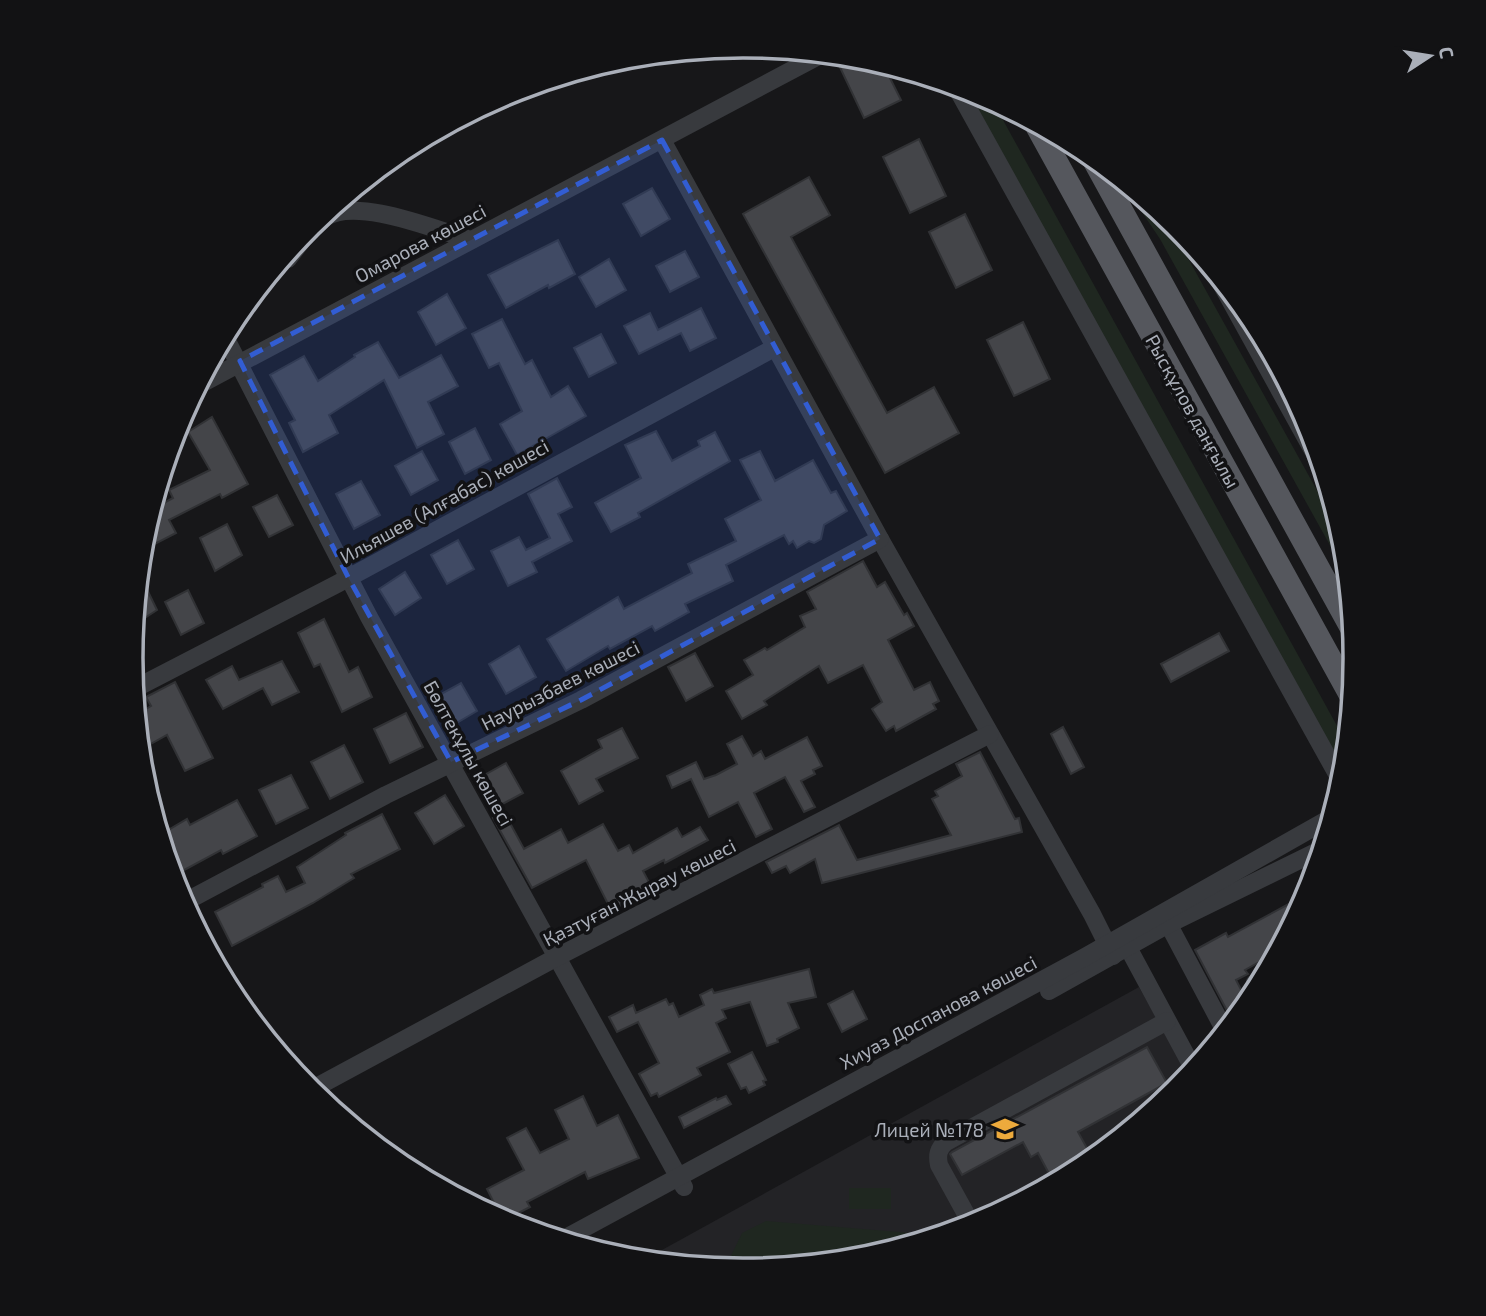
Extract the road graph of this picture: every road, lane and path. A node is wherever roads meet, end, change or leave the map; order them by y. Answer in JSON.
{"nodes":[{"id":1,"x":809,"y":62,"type":"edge"},
{"id":2,"x":963,"y":100,"type":"edge"},
{"id":3,"x":1043,"y":138,"type":"edge"},
{"id":4,"x":662,"y":140,"type":"junction"},
{"id":5,"x":1105,"y":180,"type":"edge"},
{"id":6,"x":343,"y":211,"type":"edge"},
{"id":7,"x":471,"y":240,"type":"junction"},
{"id":8,"x":231,"y":345,"type":"edge"},
{"id":9,"x":1256,"y":346,"type":"edge"},
{"id":10,"x":774,"y":348,"type":"junction"},
{"id":11,"x":240,"y":361,"type":"junction"},
{"id":12,"x":214,"y":376,"type":"edge"},
{"id":13,"x":1277,"y":386,"type":"edge"},
{"id":14,"x":880,"y":540,"type":"junction"},
{"id":15,"x":348,"y":577,"type":"junction"},
{"id":16,"x":1341,"y":606,"type":"edge"},
{"id":17,"x":1342,"y":681,"type":"edge"},
{"id":18,"x":144,"y":685,"type":"edge"},
{"id":19,"x":990,"y":734,"type":"junction"},
{"id":20,"x":451,"y":762,"type":"junction"},
{"id":21,"x":1333,"y":767,"type":"edge"},
{"id":22,"x":1319,"y":825,"type":"edge"},
{"id":23,"x":1310,"y":855,"type":"edge"},
{"id":24,"x":193,"y":898,"type":"edge"},
{"id":25,"x":1165,"y":920,"type":"junction"},
{"id":26,"x":1118,"y":946,"type":"junction"},
{"id":27,"x":557,"y":957,"type":"junction"},
{"id":28,"x":1167,"y":1021,"type":"junction"},
{"id":29,"x":1220,"y":1022,"type":"edge"},
{"id":30,"x":1188,"y":1060,"type":"edge"},
{"id":31,"x":321,"y":1084,"type":"edge"},
{"id":32,"x":681,"y":1182,"type":"junction"},
{"id":33,"x":967,"y":1215,"type":"edge"},
{"id":34,"x":575,"y":1234,"type":"edge"},
{"id":35,"x":589,"y":1238,"type":"edge"}],
"edges":[{"from":1,"to":4,"type":"street","name":"Омарова көшесі"},
{"from":2,"to":21,"type":"street"},
{"from":3,"to":17,"type":"main road","name":"Рысқұлов даңғылы"},
{"from":4,"to":7,"type":"street","name":"Омарова көшесі"},
{"from":4,"to":10,"type":"street"},
{"from":5,"to":16,"type":"main road","name":"Рысқұлов даңғылы"},
{"from":6,"to":7,"type":"street"},
{"from":7,"to":11,"type":"street","name":"Омарова көшесі"},
{"from":8,"to":11,"type":"street","name":"Бөлтекұлы көшесі"},
{"from":9,"to":13,"type":"street"},
{"from":10,"to":14,"type":"street"},
{"from":10,"to":15,"type":"street","name":"Ильяшев (Алғабас) көшесі"},
{"from":11,"to":12,"type":"street","name":"Омарова көшесі"},
{"from":11,"to":15,"type":"street","name":"Бөлтекұлы көшесі"},
{"from":14,"to":19,"type":"street"},
{"from":14,"to":20,"type":"street","name":"Наурызбаев көшесі"},
{"from":15,"to":18,"type":"street","name":"Ильяшев (Алғабас) көшесі"},
{"from":15,"to":20,"type":"street","name":"Бөлтекұлы көшесі"},
{"from":19,"to":26,"type":"street"},
{"from":19,"to":27,"type":"street","name":"Қазтуған Жырау көшесі"},
{"from":20,"to":24,"type":"street","name":"Наурызбаев көшесі"},
{"from":20,"to":27,"type":"street","name":"Бөлтекұлы көшесі"},
{"from":22,"to":25,"type":"street","name":"Хиуаз Доспанова көшесі"},
{"from":23,"to":25,"type":"street","name":"Хиуаз Доспанова көшесі"},
{"from":25,"to":26,"type":"street","name":"Хиуаз Доспанова көшесі"},
{"from":25,"to":29,"type":"street"},
{"from":26,"to":28,"type":"street"},
{"from":26,"to":32,"type":"street","name":"Хиуаз Доспанова көшесі"},
{"from":27,"to":31,"type":"street","name":"Қазтуған Жырау көшесі"},
{"from":27,"to":32,"type":"street","name":"Бөлтекұлы көшесі"},
{"from":28,"to":30,"type":"street"},
{"from":28,"to":33,"type":"street"},
{"from":32,"to":34,"type":"street","name":"Хиуаз Доспанова көшесі"},
{"from":32,"to":35,"type":"street","name":"Хиуаз Доспанова көшесі"}]}
